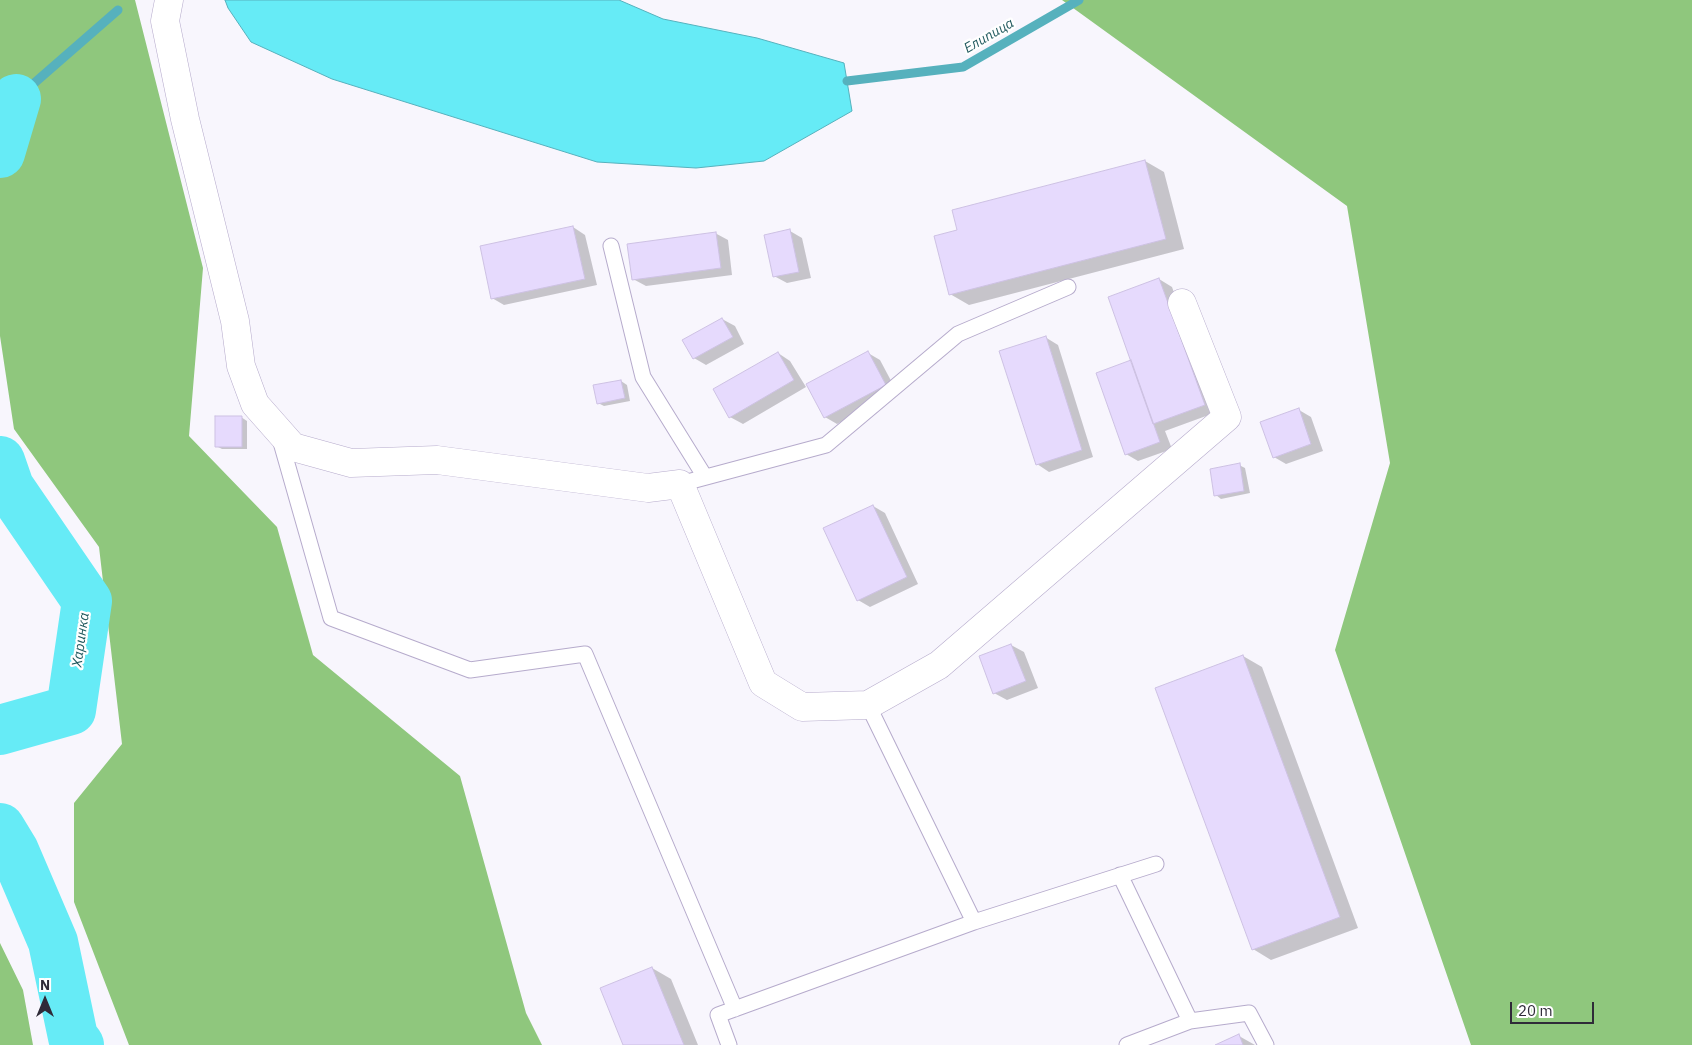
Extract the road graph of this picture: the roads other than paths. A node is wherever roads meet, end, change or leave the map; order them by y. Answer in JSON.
{"nodes":[{"id":1,"x":169,"y":0,"type":"edge"},
{"id":2,"x":611,"y":246,"type":"dead end"},
{"id":3,"x":1068,"y":287,"type":"dead end"},
{"id":4,"x":1182,"y":303,"type":"dead end"},
{"id":5,"x":278,"y":430,"type":"junction"},
{"id":6,"x":693,"y":480,"type":"junction"},
{"id":7,"x":868,"y":705,"type":"junction"},
{"id":8,"x":1156,"y":864,"type":"dead end"},
{"id":9,"x":1120,"y":875,"type":"junction"},
{"id":10,"x":974,"y":922,"type":"junction"},
{"id":11,"x":735,"y":1009,"type":"junction"},
{"id":12,"x":1190,"y":1021,"type":"junction"},
{"id":13,"x":729,"y":1045,"type":"edge"},
{"id":14,"x":1127,"y":1045,"type":"edge"},
{"id":15,"x":1266,"y":1045,"type":"edge"}],
"edges":[{"from":1,"to":5,"type":"street"},
{"from":2,"to":6,"type":"lane"},
{"from":3,"to":6,"type":"lane"},
{"from":4,"to":7,"type":"street"},
{"from":5,"to":6,"type":"street"},
{"from":5,"to":11,"type":"lane"},
{"from":6,"to":7,"type":"street"},
{"from":7,"to":10,"type":"lane"},
{"from":8,"to":9,"type":"lane"},
{"from":9,"to":10,"type":"lane"},
{"from":9,"to":12,"type":"lane"},
{"from":10,"to":11,"type":"lane"},
{"from":11,"to":13,"type":"lane"},
{"from":12,"to":14,"type":"lane"},
{"from":12,"to":15,"type":"lane"}]}
